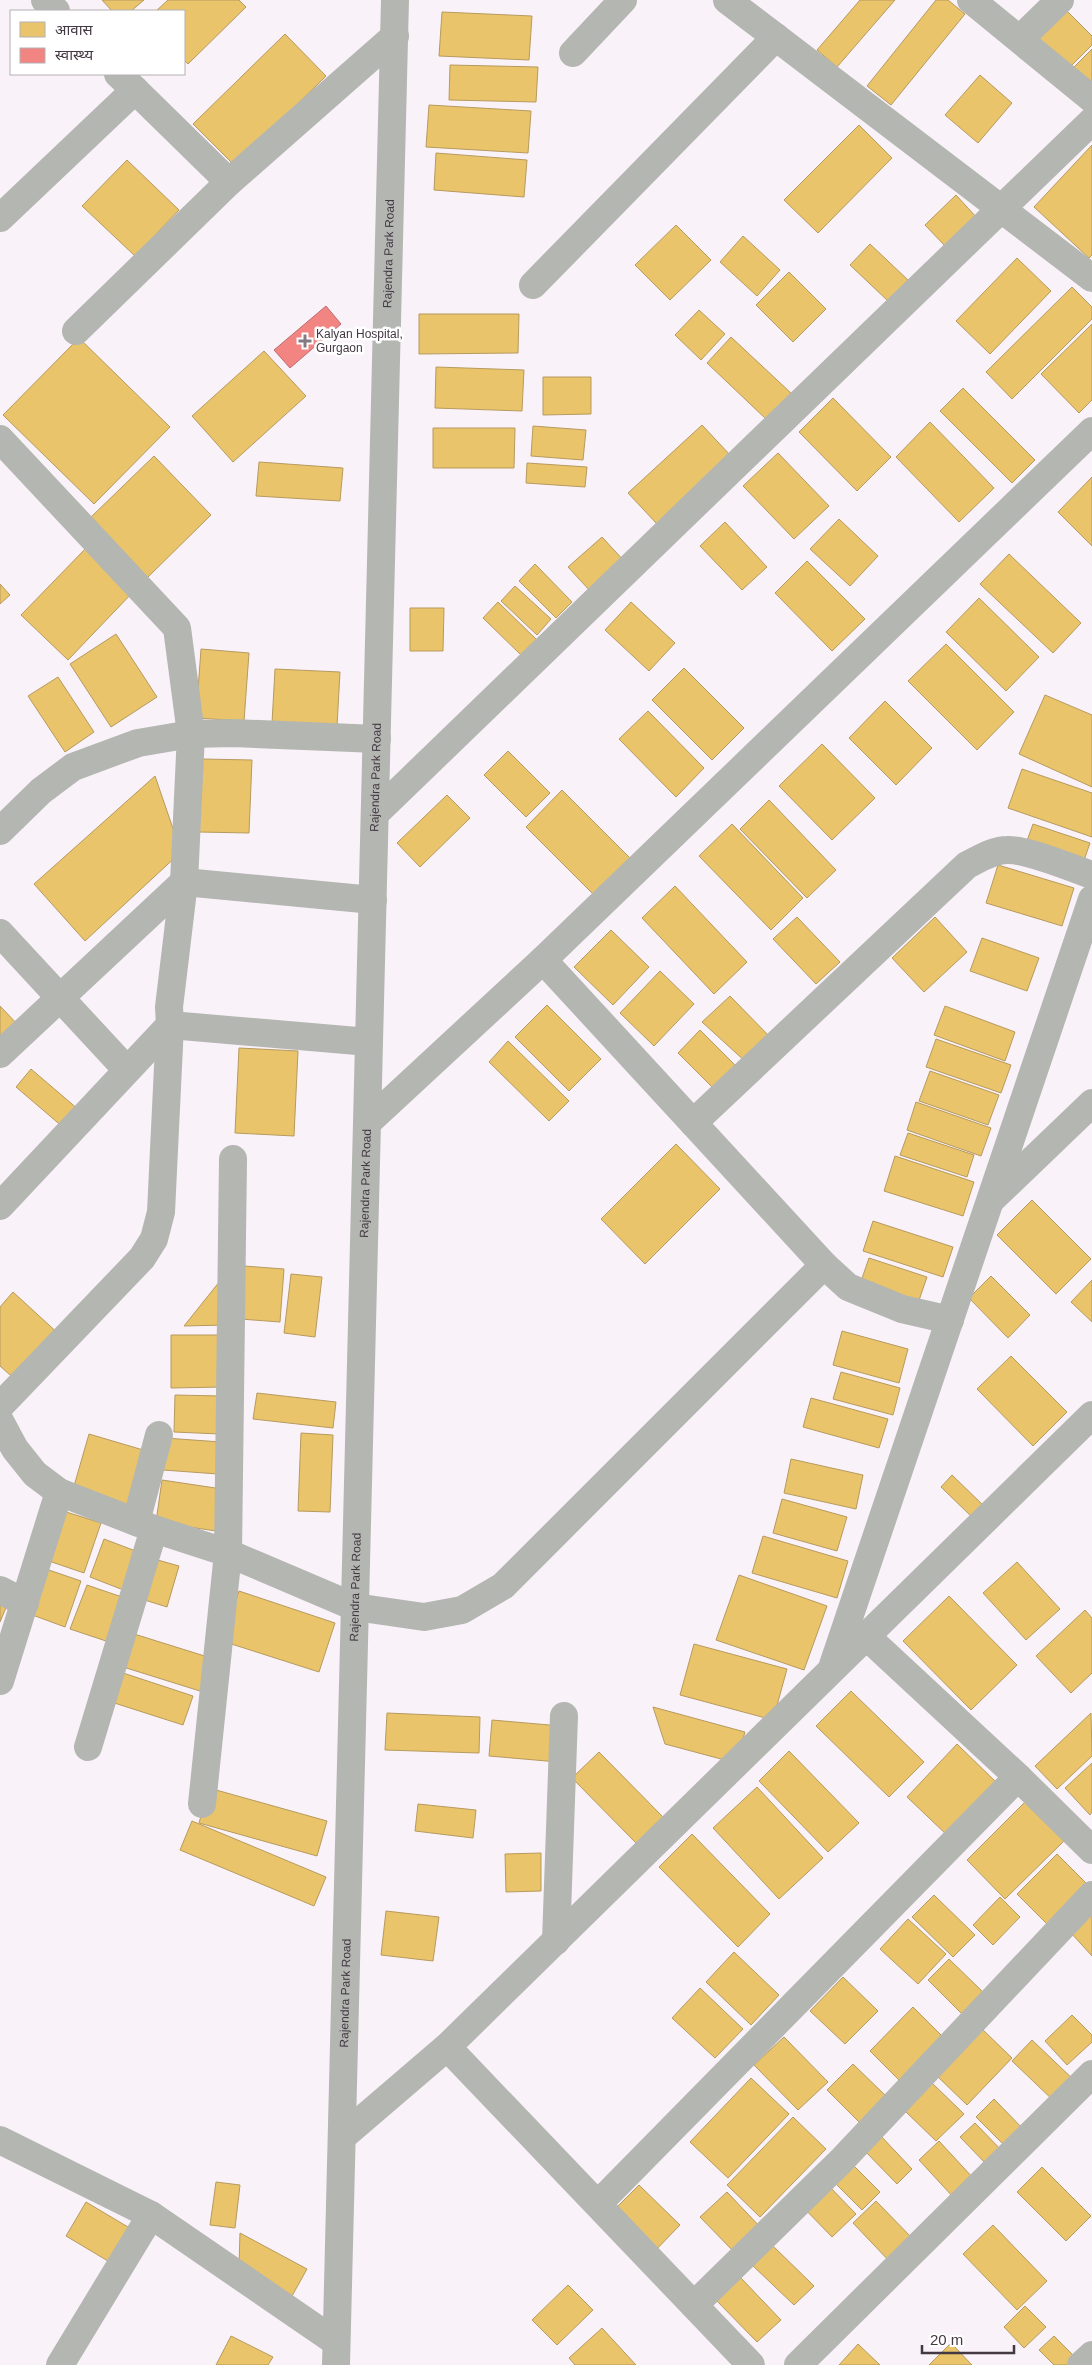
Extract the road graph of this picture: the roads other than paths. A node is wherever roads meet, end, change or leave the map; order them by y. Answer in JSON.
{"nodes":[{"id":1,"x":45,"y":0,"type":"edge"},
{"id":2,"x":396,"y":0,"type":"edge"},
{"id":3,"x":623,"y":0,"type":"edge"},
{"id":4,"x":727,"y":0,"type":"edge"},
{"id":5,"x":971,"y":0,"type":"edge"},
{"id":6,"x":1060,"y":0,"type":"edge"},
{"id":7,"x":55,"y":10,"type":"edge"},
{"id":8,"x":395,"y":36,"type":"junction"},
{"id":9,"x":776,"y":37,"type":"junction"},
{"id":10,"x":1020,"y":39,"type":"junction"},
{"id":11,"x":573,"y":53,"type":"dead end"},
{"id":12,"x":127,"y":82,"type":"edge"},
{"id":13,"x":1092,"y":99,"type":"edge"},
{"id":14,"x":1092,"y":121,"type":"edge"},
{"id":15,"x":229,"y":182,"type":"junction"},
{"id":16,"x":1001,"y":209,"type":"junction"},
{"id":17,"x":0,"y":218,"type":"edge"},
{"id":18,"x":1092,"y":278,"type":"edge"},
{"id":19,"x":533,"y":285,"type":"dead end"},
{"id":20,"x":76,"y":331,"type":"dead end"},
{"id":21,"x":1092,"y":431,"type":"edge"},
{"id":22,"x":0,"y":439,"type":"edge"},
{"id":23,"x":191,"y":734,"type":"junction"},
{"id":24,"x":377,"y":739,"type":"junction"},
{"id":25,"x":375,"y":814,"type":"junction"},
{"id":26,"x":0,"y":831,"type":"edge"},
{"id":27,"x":1092,"y":875,"type":"edge"},
{"id":28,"x":184,"y":882,"type":"junction"},
{"id":29,"x":1092,"y":899,"type":"edge"},
{"id":30,"x":373,"y":900,"type":"junction"},
{"id":31,"x":0,"y":933,"type":"edge"},
{"id":32,"x":543,"y":960,"type":"junction"},
{"id":33,"x":61,"y":998,"type":"junction"},
{"id":34,"x":170,"y":1025,"type":"junction"},
{"id":35,"x":369,"y":1042,"type":"junction"},
{"id":36,"x":0,"y":1054,"type":"edge"},
{"id":37,"x":127,"y":1070,"type":"junction"},
{"id":38,"x":1092,"y":1102,"type":"edge"},
{"id":39,"x":367,"y":1123,"type":"junction"},
{"id":40,"x":693,"y":1123,"type":"junction"},
{"id":41,"x":233,"y":1158,"type":"dead end"},
{"id":42,"x":989,"y":1203,"type":"junction"},
{"id":43,"x":0,"y":1206,"type":"edge"},
{"id":44,"x":824,"y":1265,"type":"junction"},
{"id":45,"x":950,"y":1320,"type":"junction"},
{"id":46,"x":0,"y":1406,"type":"edge"},
{"id":47,"x":1092,"y":1415,"type":"edge"},
{"id":48,"x":0,"y":1421,"type":"edge"},
{"id":49,"x":159,"y":1435,"type":"dead end"},
{"id":50,"x":59,"y":1492,"type":"junction"},
{"id":51,"x":145,"y":1525,"type":"junction"},
{"id":52,"x":228,"y":1553,"type":"junction"},
{"id":53,"x":0,"y":1590,"type":"edge"},
{"id":54,"x":25,"y":1603,"type":"junction"},
{"id":55,"x":355,"y":1607,"type":"junction"},
{"id":56,"x":866,"y":1636,"type":"junction"},
{"id":57,"x":831,"y":1672,"type":"junction"},
{"id":58,"x":0,"y":1681,"type":"edge"},
{"id":59,"x":564,"y":1716,"type":"dead end"},
{"id":60,"x":88,"y":1747,"type":"dead end"},
{"id":61,"x":1018,"y":1777,"type":"junction"},
{"id":62,"x":202,"y":1804,"type":"dead end"},
{"id":63,"x":1092,"y":1850,"type":"edge"},
{"id":64,"x":1092,"y":1894,"type":"edge"},
{"id":65,"x":556,"y":1941,"type":"junction"},
{"id":66,"x":447,"y":2047,"type":"junction"},
{"id":67,"x":1092,"y":2074,"type":"edge"},
{"id":68,"x":342,"y":2137,"type":"junction"},
{"id":69,"x":0,"y":2140,"type":"edge"},
{"id":70,"x":598,"y":2204,"type":"junction"},
{"id":71,"x":151,"y":2215,"type":"junction"},
{"id":72,"x":694,"y":2305,"type":"junction"},
{"id":73,"x":336,"y":2354,"type":"edge"},
{"id":74,"x":1092,"y":2355,"type":"edge"},
{"id":75,"x":60,"y":2365,"type":"edge"},
{"id":76,"x":751,"y":2365,"type":"edge"},
{"id":77,"x":798,"y":2365,"type":"edge"},
{"id":78,"x":1081,"y":2365,"type":"edge"}],
"edges":[{"from":1,"to":7,"type":"street"},
{"from":2,"to":8,"type":"street","name":"Rajendra Park Road"},
{"from":3,"to":11,"type":"street"},
{"from":4,"to":9,"type":"street"},
{"from":5,"to":10,"type":"street"},
{"from":6,"to":10,"type":"street"},
{"from":8,"to":15,"type":"street"},
{"from":8,"to":24,"type":"street","name":"Rajendra Park Road"},
{"from":9,"to":16,"type":"street"},
{"from":9,"to":19,"type":"street"},
{"from":10,"to":13,"type":"street"},
{"from":12,"to":15,"type":"street"},
{"from":12,"to":17,"type":"street"},
{"from":14,"to":16,"type":"street"},
{"from":15,"to":20,"type":"street"},
{"from":16,"to":18,"type":"street"},
{"from":16,"to":25,"type":"street"},
{"from":21,"to":32,"type":"street"},
{"from":22,"to":23,"type":"street"},
{"from":23,"to":24,"type":"street"},
{"from":23,"to":26,"type":"street"},
{"from":23,"to":28,"type":"street"},
{"from":24,"to":25,"type":"street","name":"Rajendra Park Road"},
{"from":25,"to":30,"type":"street","name":"Rajendra Park Road"},
{"from":27,"to":40,"type":"street"},
{"from":28,"to":30,"type":"street"},
{"from":28,"to":33,"type":"street"},
{"from":28,"to":34,"type":"street"},
{"from":29,"to":42,"type":"street"},
{"from":30,"to":35,"type":"street","name":"Rajendra Park Road"},
{"from":31,"to":33,"type":"street"},
{"from":32,"to":39,"type":"street"},
{"from":32,"to":40,"type":"street"},
{"from":33,"to":36,"type":"street"},
{"from":33,"to":37,"type":"street"},
{"from":34,"to":35,"type":"street"},
{"from":34,"to":37,"type":"street"},
{"from":34,"to":46,"type":"street"},
{"from":35,"to":39,"type":"street","name":"Rajendra Park Road"},
{"from":37,"to":43,"type":"street"},
{"from":38,"to":42,"type":"street"},
{"from":39,"to":55,"type":"street","name":"Rajendra Park Road"},
{"from":40,"to":44,"type":"street"},
{"from":41,"to":52,"type":"street"},
{"from":42,"to":45,"type":"street"},
{"from":44,"to":45,"type":"street"},
{"from":44,"to":55,"type":"street"},
{"from":45,"to":57,"type":"street"},
{"from":47,"to":56,"type":"street"},
{"from":48,"to":50,"type":"street"},
{"from":49,"to":51,"type":"street"},
{"from":50,"to":51,"type":"street"},
{"from":50,"to":54,"type":"street"},
{"from":51,"to":52,"type":"street"},
{"from":51,"to":60,"type":"street"},
{"from":52,"to":55,"type":"street"},
{"from":52,"to":62,"type":"street"},
{"from":53,"to":54,"type":"street"},
{"from":54,"to":58,"type":"street"},
{"from":55,"to":68,"type":"street","name":"Rajendra Park Road"},
{"from":56,"to":57,"type":"street"},
{"from":56,"to":61,"type":"street"},
{"from":57,"to":65,"type":"street"},
{"from":59,"to":65,"type":"street"},
{"from":61,"to":63,"type":"street"},
{"from":61,"to":70,"type":"street"},
{"from":64,"to":72,"type":"street"},
{"from":65,"to":66,"type":"street"},
{"from":66,"to":68,"type":"street"},
{"from":66,"to":70,"type":"street"},
{"from":67,"to":77,"type":"street"},
{"from":68,"to":73,"type":"street","name":"Rajendra Park Road"},
{"from":69,"to":71,"type":"street"},
{"from":70,"to":72,"type":"street"},
{"from":71,"to":73,"type":"street"},
{"from":71,"to":75,"type":"street"},
{"from":72,"to":76,"type":"street"},
{"from":74,"to":78,"type":"street"}]}
